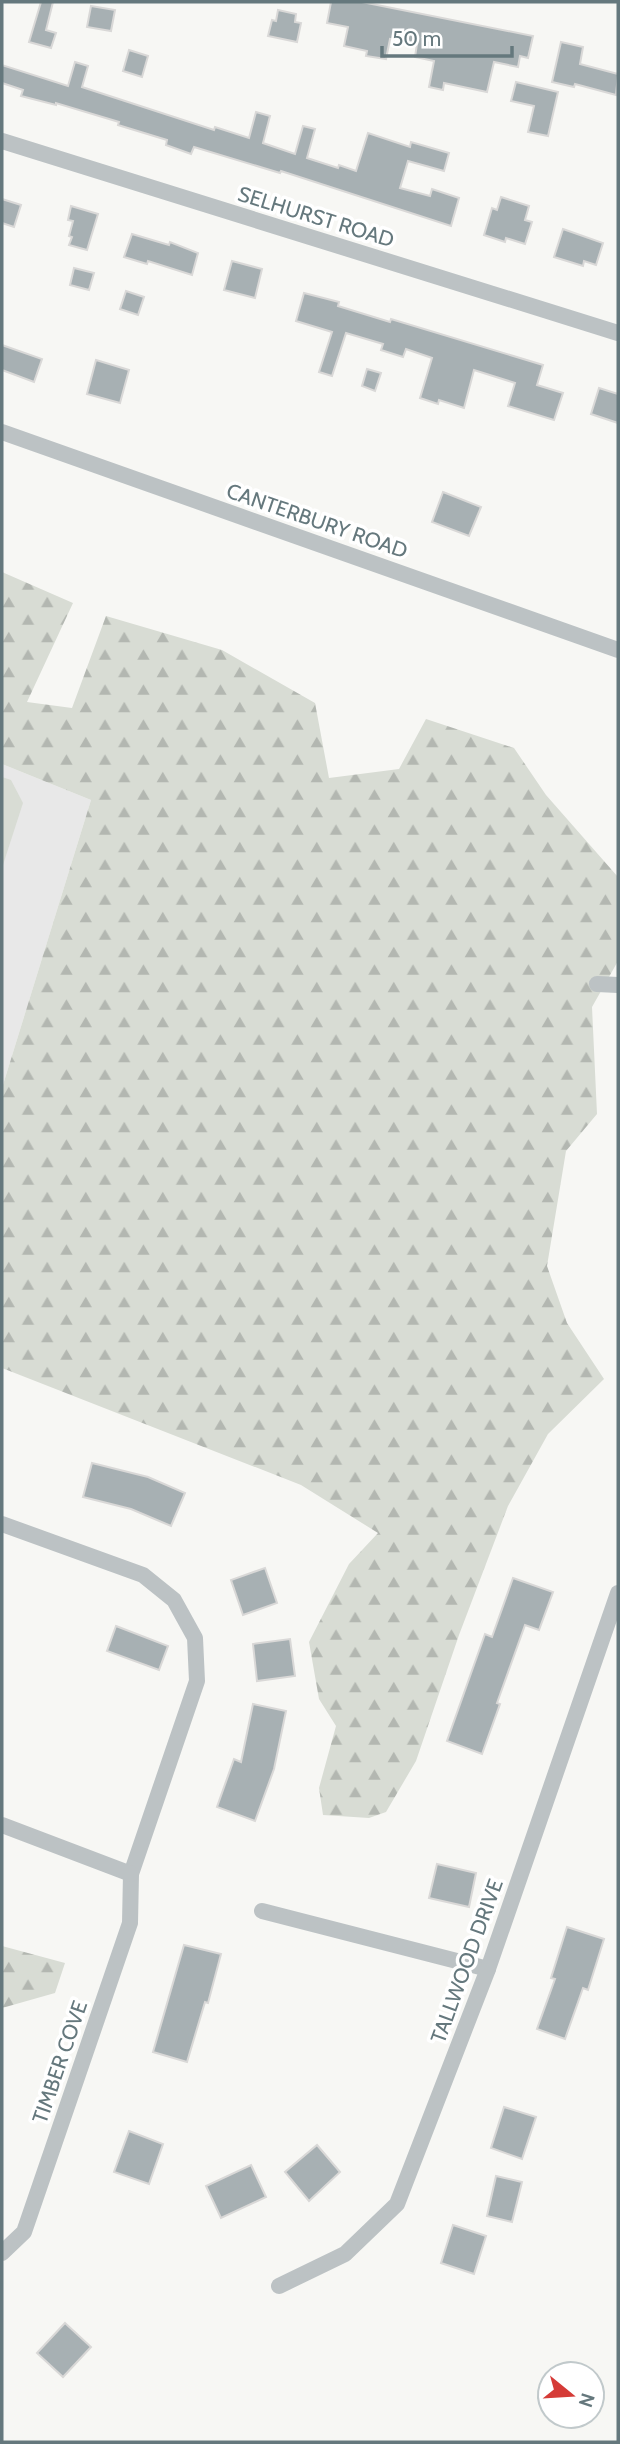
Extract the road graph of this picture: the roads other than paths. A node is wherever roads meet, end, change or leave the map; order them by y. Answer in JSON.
{"nodes":[{"id":1,"x":2,"y":141,"type":"edge"},
{"id":2,"x":618,"y":334,"type":"edge"},
{"id":3,"x":2,"y":432,"type":"edge"},
{"id":4,"x":618,"y":650,"type":"edge"},
{"id":5,"x":597,"y":984,"type":"dead end"},
{"id":6,"x":618,"y":985,"type":"edge"},
{"id":7,"x":2,"y":1524,"type":"edge"},
{"id":8,"x":618,"y":1593,"type":"edge"},
{"id":9,"x":2,"y":1825,"type":"edge"},
{"id":10,"x":131,"y":1874,"type":"junction"},
{"id":11,"x":262,"y":1911,"type":"dead end"},
{"id":12,"x":488,"y":1969,"type":"junction"},
{"id":13,"x":2,"y":2253,"type":"edge"},
{"id":14,"x":279,"y":2286,"type":"dead end"}],
"edges":[{"from":1,"to":2,"type":"street","name":"SELHURST ROAD"},
{"from":3,"to":4,"type":"street","name":"CANTERBURY ROAD"},
{"from":5,"to":6,"type":"street"},
{"from":7,"to":10,"type":"street","name":"TIMBER COVE"},
{"from":8,"to":12,"type":"street","name":"TALLWOOD DRIVE"},
{"from":9,"to":10,"type":"street"},
{"from":10,"to":13,"type":"street","name":"TIMBER COVE"},
{"from":11,"to":12,"type":"street"},
{"from":12,"to":14,"type":"street","name":"TALLWOOD DRIVE"}]}
